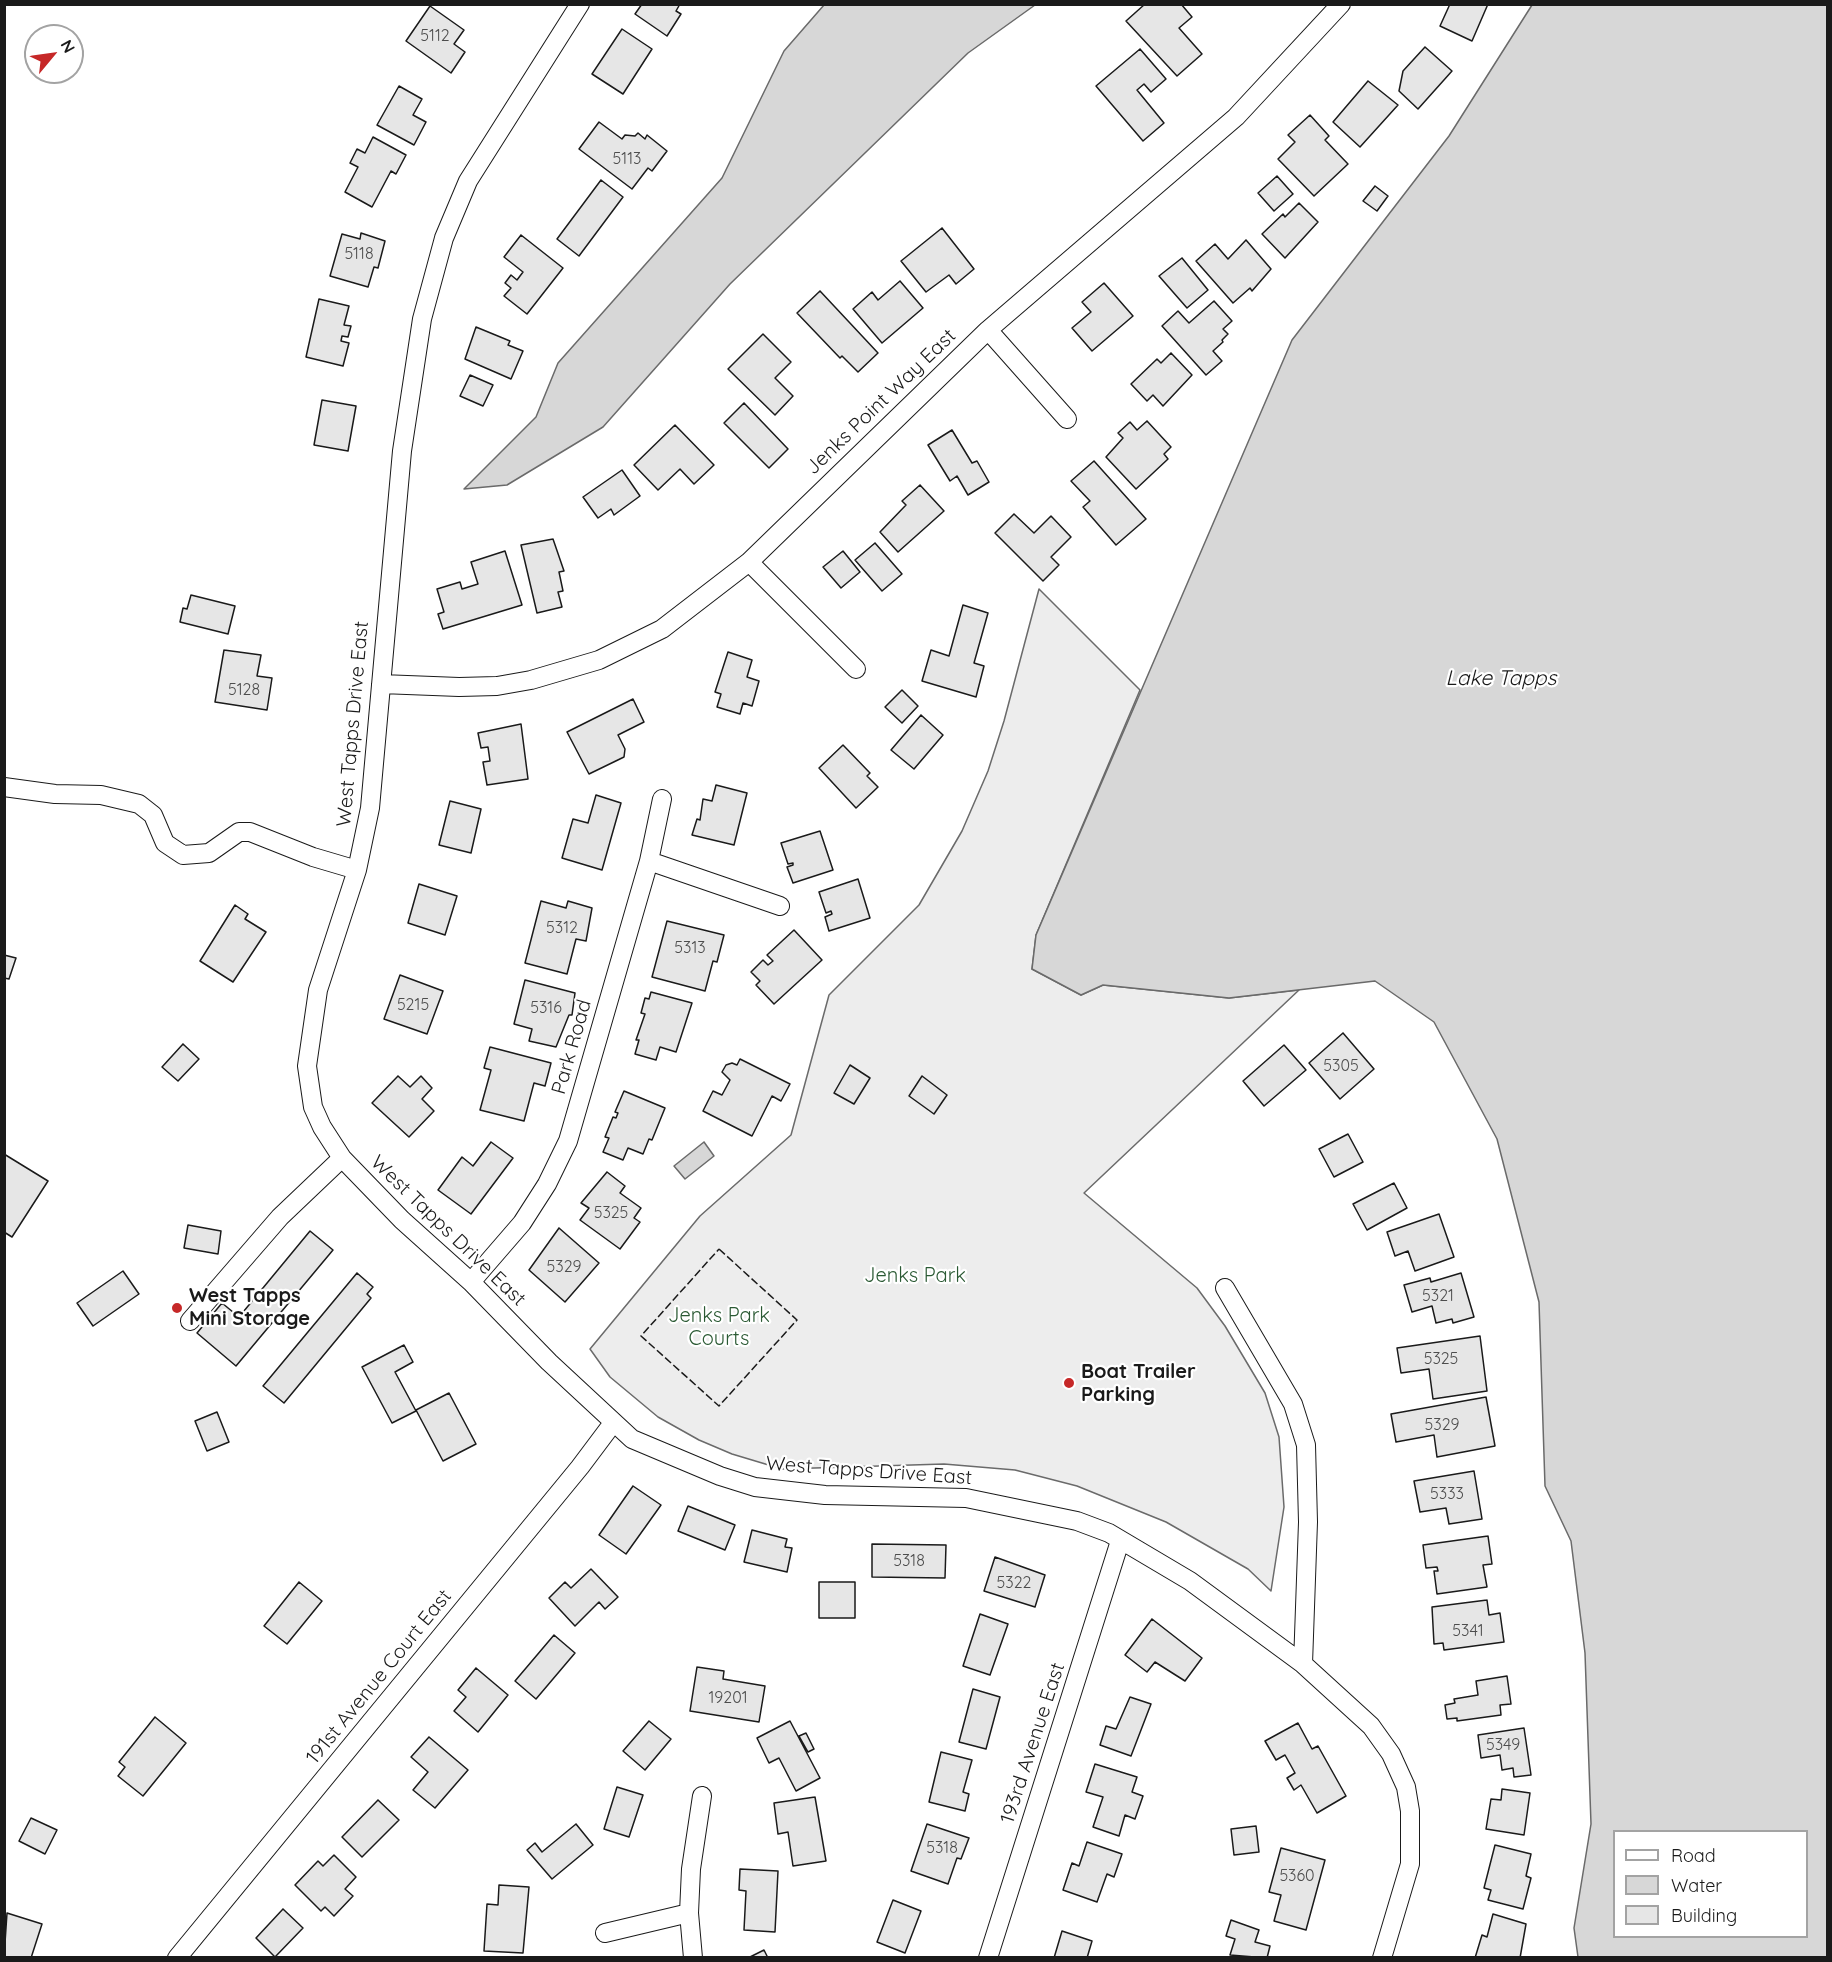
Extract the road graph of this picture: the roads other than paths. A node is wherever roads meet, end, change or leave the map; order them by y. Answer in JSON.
{"nodes":[{"id":1,"x":580,"y":4,"type":"edge"},
{"id":2,"x":1341,"y":4,"type":"edge"},
{"id":3,"x":988,"y":330,"type":"junction"},
{"id":4,"x":1067,"y":419,"type":"dead end"},
{"id":5,"x":749,"y":562,"type":"junction"},
{"id":6,"x":856,"y":669,"type":"dead end"},
{"id":7,"x":381,"y":684,"type":"junction"},
{"id":8,"x":4,"y":787,"type":"edge"},
{"id":9,"x":662,"y":799,"type":"dead end"},
{"id":10,"x":649,"y":861,"type":"junction"},
{"id":11,"x":357,"y":870,"type":"junction"},
{"id":12,"x":780,"y":906,"type":"dead end"},
{"id":13,"x":342,"y":1158,"type":"junction"},
{"id":14,"x":471,"y":1282,"type":"junction"},
{"id":15,"x":1225,"y":1288,"type":"dead end"},
{"id":16,"x":190,"y":1321,"type":"dead end"},
{"id":17,"x":613,"y":1423,"type":"junction"},
{"id":18,"x":1120,"y":1541,"type":"junction"},
{"id":19,"x":1303,"y":1664,"type":"junction"},
{"id":20,"x":702,"y":1796,"type":"dead end"},
{"id":21,"x":689,"y":1913,"type":"junction"},
{"id":22,"x":605,"y":1933,"type":"dead end"},
{"id":23,"x":177,"y":1958,"type":"edge"},
{"id":24,"x":693,"y":1958,"type":"edge"},
{"id":25,"x":988,"y":1958,"type":"edge"},
{"id":26,"x":1382,"y":1958,"type":"edge"}],
"edges":[{"from":1,"to":7,"type":"street","name":"West Tapps Drive East"},
{"from":2,"to":3,"type":"street","name":"Jenks Point Way East"},
{"from":3,"to":4,"type":"street"},
{"from":3,"to":5,"type":"street","name":"Jenks Point Way East"},
{"from":5,"to":6,"type":"street"},
{"from":5,"to":7,"type":"street","name":"Jenks Point Way East"},
{"from":7,"to":11,"type":"street","name":"West Tapps Drive East"},
{"from":8,"to":11,"type":"street"},
{"from":9,"to":10,"type":"street","name":"Park Road"},
{"from":10,"to":12,"type":"street"},
{"from":10,"to":14,"type":"street","name":"Park Road"},
{"from":11,"to":13,"type":"street","name":"West Tapps Drive East"},
{"from":13,"to":14,"type":"street","name":"West Tapps Drive East"},
{"from":13,"to":16,"type":"street"},
{"from":14,"to":17,"type":"street","name":"West Tapps Drive East"},
{"from":15,"to":19,"type":"street"},
{"from":17,"to":18,"type":"street","name":"West Tapps Drive East"},
{"from":17,"to":23,"type":"street","name":"191st Avenue Court East"},
{"from":18,"to":19,"type":"street","name":"West Tapps Drive East"},
{"from":18,"to":25,"type":"street","name":"193rd Avenue East"},
{"from":19,"to":26,"type":"street","name":"West Tapps Drive East"},
{"from":20,"to":21,"type":"street"},
{"from":21,"to":22,"type":"street"},
{"from":21,"to":24,"type":"street"}]}
